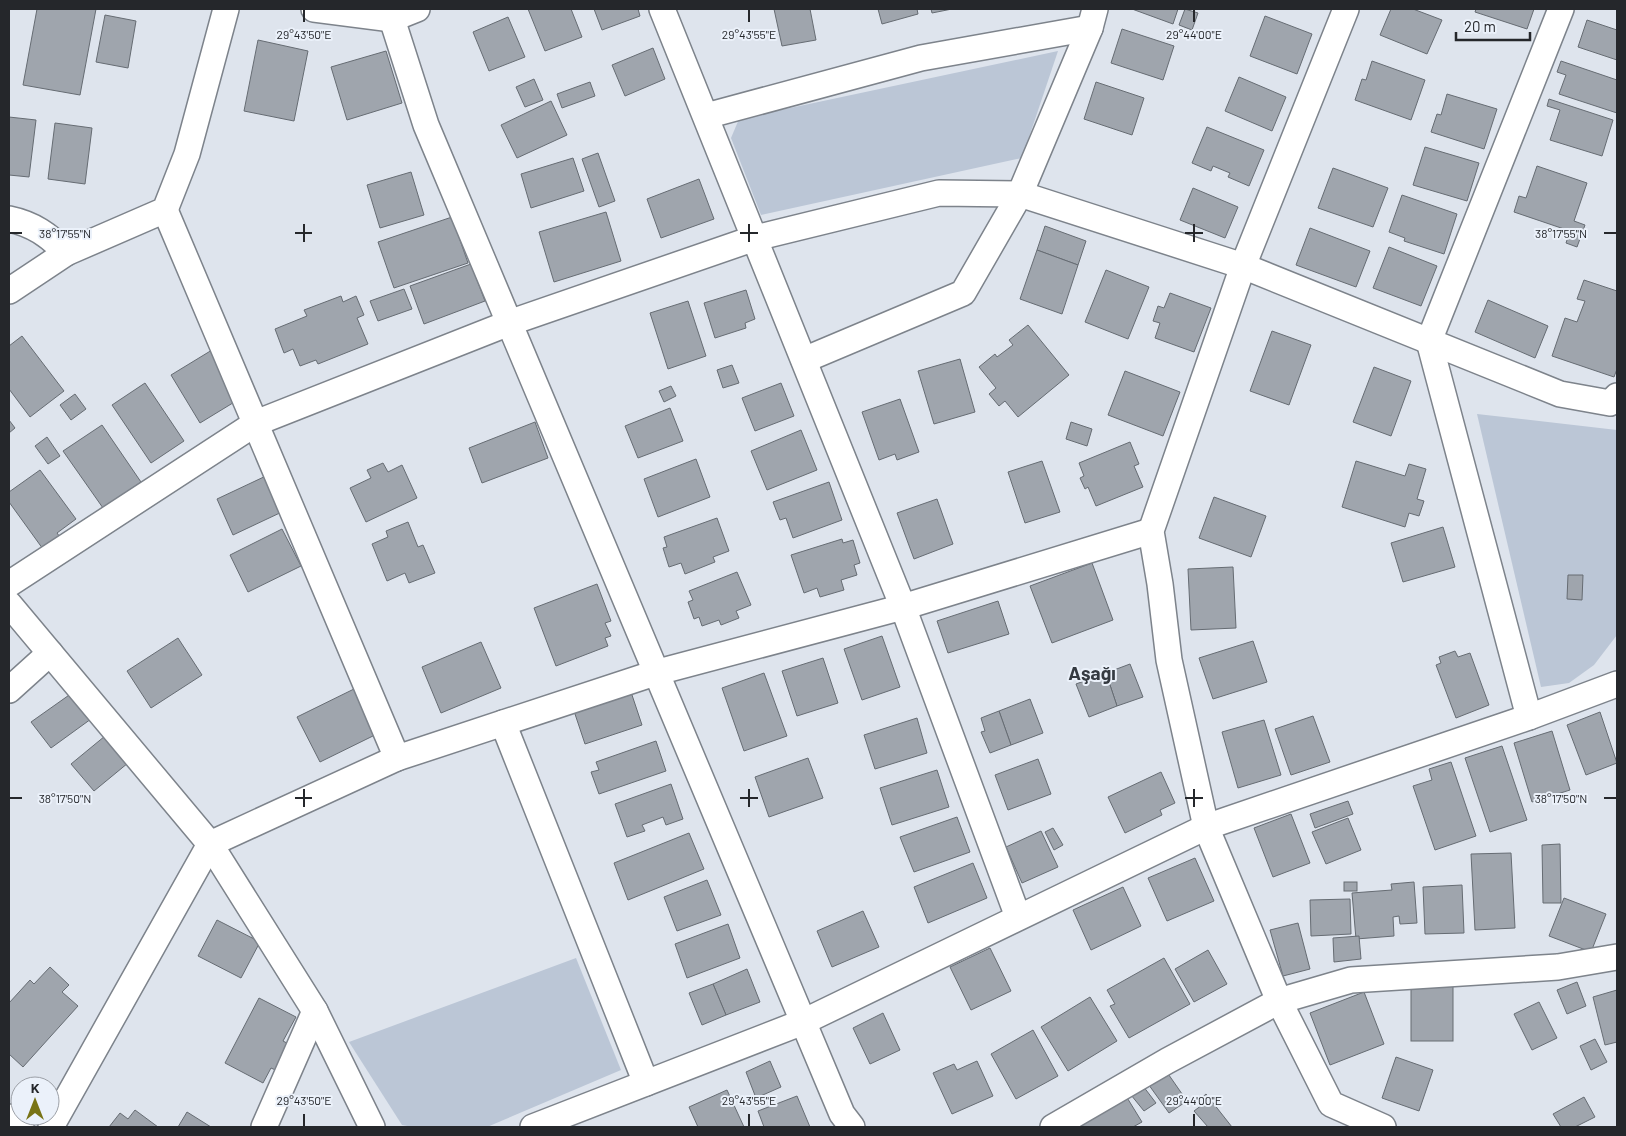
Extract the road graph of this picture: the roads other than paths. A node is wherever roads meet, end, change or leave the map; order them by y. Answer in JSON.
{"nodes":[{"id":1,"x":226,"y":9,"type":"edge"},
{"id":2,"x":314,"y":9,"type":"edge"},
{"id":3,"x":417,"y":9,"type":"edge"},
{"id":4,"x":662,"y":9,"type":"edge"},
{"id":5,"x":1346,"y":9,"type":"edge"},
{"id":6,"x":1561,"y":9,"type":"edge"},
{"id":7,"x":391,"y":14,"type":"edge"},
{"id":8,"x":1093,"y":18,"type":"edge"},
{"id":9,"x":706,"y":116,"type":"junction"},
{"id":10,"x":1020,"y":194,"type":"junction"},
{"id":11,"x":165,"y":210,"type":"junction"},
{"id":12,"x":9,"y":219,"type":"edge"},
{"id":13,"x":755,"y":238,"type":"junction"},
{"id":14,"x":66,"y":253,"type":"junction"},
{"id":15,"x":1243,"y":266,"type":"junction"},
{"id":16,"x":9,"y":291,"type":"edge"},
{"id":17,"x":509,"y":323,"type":"junction"},
{"id":18,"x":1429,"y":341,"type":"junction"},
{"id":19,"x":804,"y":360,"type":"junction"},
{"id":20,"x":1617,"y":396,"type":"edge"},
{"id":21,"x":256,"y":423,"type":"junction"},
{"id":22,"x":1151,"y":531,"type":"junction"},
{"id":23,"x":9,"y":584,"type":"edge"},
{"id":24,"x":9,"y":604,"type":"edge"},
{"id":25,"x":903,"y":607,"type":"junction"},
{"id":26,"x":50,"y":653,"type":"junction"},
{"id":27,"x":658,"y":672,"type":"junction"},
{"id":28,"x":1617,"y":685,"type":"edge"},
{"id":29,"x":9,"y":690,"type":"edge"},
{"id":30,"x":1529,"y":717,"type":"junction"},
{"id":31,"x":503,"y":723,"type":"junction"},
{"id":32,"x":397,"y":758,"type":"junction"},
{"id":33,"x":1206,"y":827,"type":"junction"},
{"id":34,"x":210,"y":844,"type":"junction"},
{"id":35,"x":1018,"y":917,"type":"junction"},
{"id":36,"x":1617,"y":957,"type":"edge"},
{"id":37,"x":1279,"y":1001,"type":"junction"},
{"id":38,"x":315,"y":1011,"type":"junction"},
{"id":39,"x":803,"y":1022,"type":"junction"},
{"id":40,"x":646,"y":1083,"type":"junction"},
{"id":41,"x":9,"y":1117,"type":"edge"},
{"id":42,"x":21,"y":1127,"type":"edge"},
{"id":43,"x":51,"y":1127,"type":"edge"},
{"id":44,"x":268,"y":1127,"type":"edge"},
{"id":45,"x":372,"y":1127,"type":"edge"},
{"id":46,"x":533,"y":1127,"type":"edge"},
{"id":47,"x":852,"y":1127,"type":"edge"},
{"id":48,"x":1053,"y":1127,"type":"edge"},
{"id":49,"x":1383,"y":1127,"type":"edge"}],
"edges":[{"from":1,"to":11,"type":"street"},
{"from":2,"to":7,"type":"street"},
{"from":3,"to":7,"type":"street"},
{"from":4,"to":9,"type":"street"},
{"from":5,"to":15,"type":"street"},
{"from":6,"to":18,"type":"street"},
{"from":7,"to":17,"type":"street"},
{"from":8,"to":9,"type":"street"},
{"from":8,"to":10,"type":"street"},
{"from":9,"to":13,"type":"street"},
{"from":10,"to":13,"type":"street"},
{"from":10,"to":15,"type":"street"},
{"from":10,"to":19,"type":"street"},
{"from":11,"to":14,"type":"street"},
{"from":11,"to":21,"type":"street"},
{"from":12,"to":14,"type":"street"},
{"from":13,"to":17,"type":"street"},
{"from":13,"to":19,"type":"street"},
{"from":14,"to":16,"type":"street"},
{"from":15,"to":18,"type":"street"},
{"from":15,"to":22,"type":"street"},
{"from":17,"to":21,"type":"street"},
{"from":17,"to":27,"type":"street"},
{"from":18,"to":20,"type":"street"},
{"from":18,"to":30,"type":"street"},
{"from":19,"to":25,"type":"street"},
{"from":21,"to":23,"type":"street"},
{"from":21,"to":32,"type":"street"},
{"from":22,"to":25,"type":"street"},
{"from":22,"to":33,"type":"street"},
{"from":24,"to":26,"type":"street"},
{"from":25,"to":27,"type":"street"},
{"from":25,"to":35,"type":"street"},
{"from":26,"to":29,"type":"street"},
{"from":26,"to":34,"type":"street"},
{"from":27,"to":31,"type":"street"},
{"from":27,"to":39,"type":"street"},
{"from":28,"to":30,"type":"street"},
{"from":30,"to":33,"type":"street"},
{"from":31,"to":32,"type":"street"},
{"from":31,"to":40,"type":"street"},
{"from":32,"to":34,"type":"street"},
{"from":33,"to":35,"type":"street"},
{"from":33,"to":37,"type":"street"},
{"from":34,"to":38,"type":"street"},
{"from":34,"to":43,"type":"street"},
{"from":35,"to":39,"type":"street"},
{"from":36,"to":37,"type":"street"},
{"from":37,"to":48,"type":"street"},
{"from":37,"to":49,"type":"street"},
{"from":38,"to":44,"type":"street"},
{"from":38,"to":45,"type":"street"},
{"from":39,"to":40,"type":"street"},
{"from":39,"to":47,"type":"street"},
{"from":40,"to":46,"type":"street"},
{"from":41,"to":42,"type":"street"}]}
